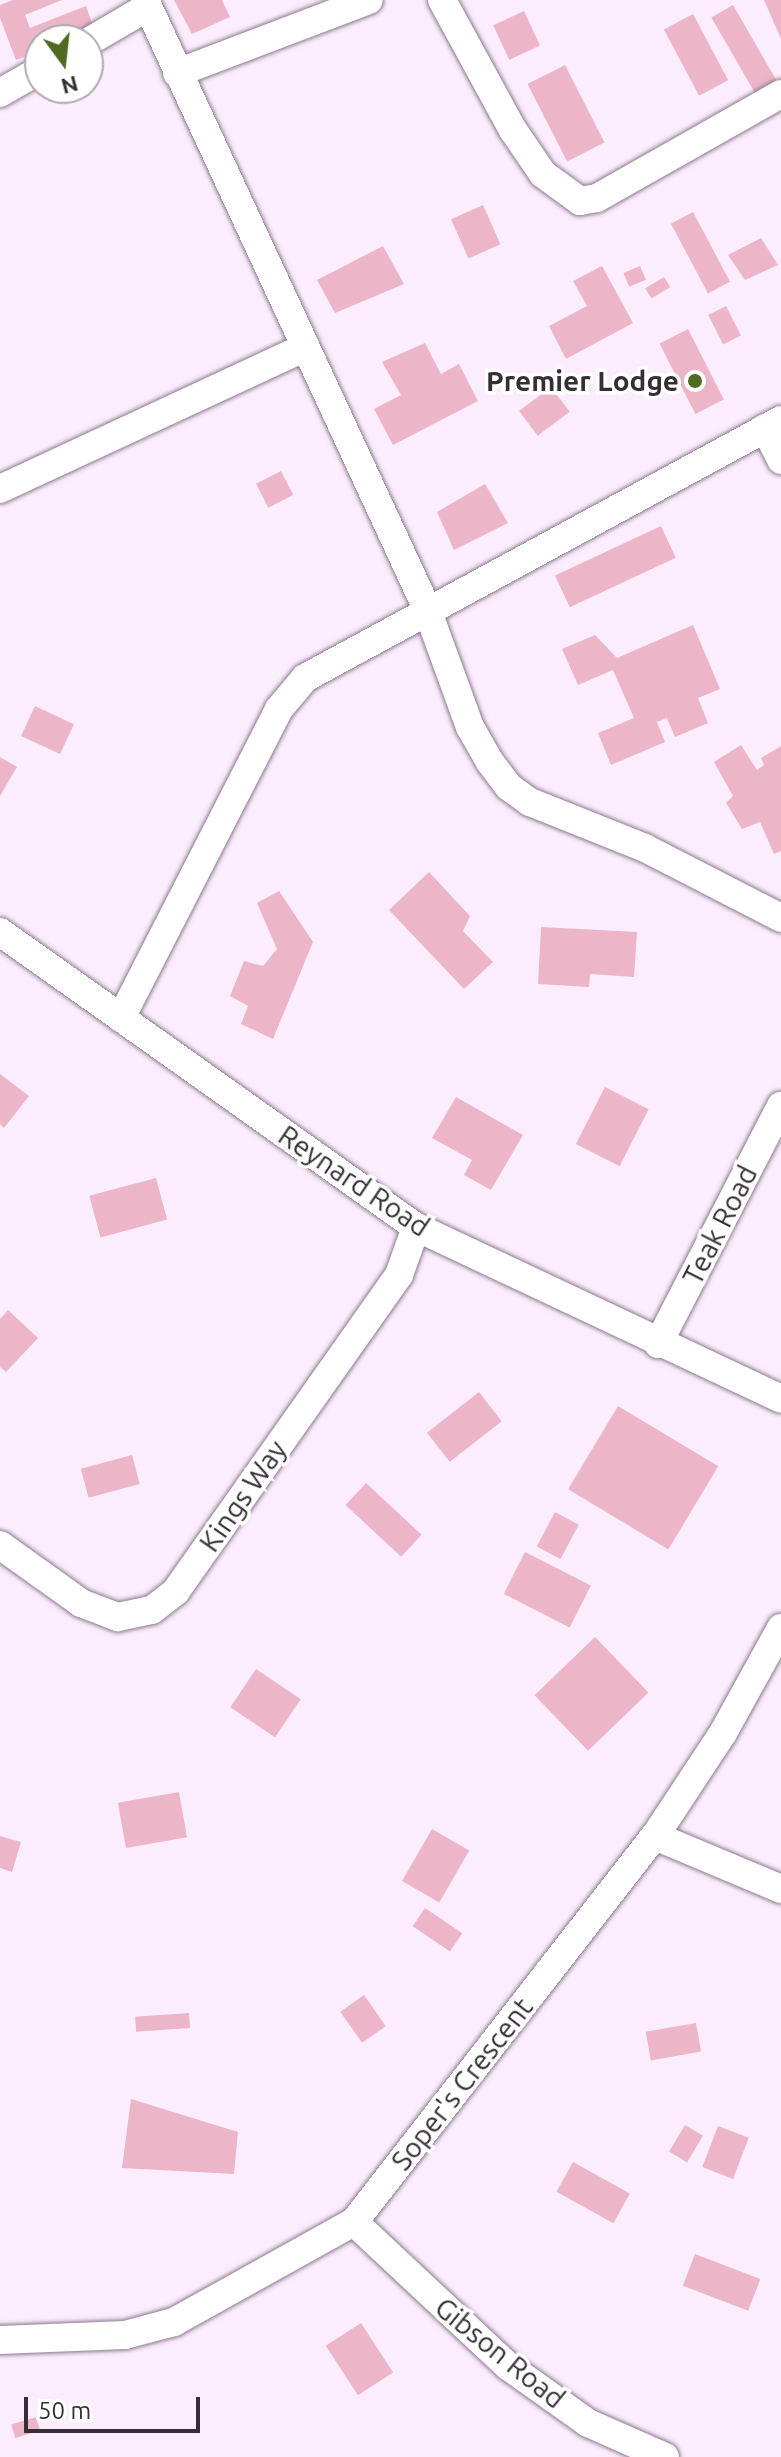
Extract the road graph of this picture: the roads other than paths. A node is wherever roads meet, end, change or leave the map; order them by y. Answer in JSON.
{"nodes":[{"id":1,"x":369,"y":0,"type":"edge"},
{"id":2,"x":442,"y":0,"type":"edge"},
{"id":3,"x":147,"y":4,"type":"edge"},
{"id":4,"x":104,"y":32,"type":"edge"},
{"id":5,"x":177,"y":73,"type":"junction"},
{"id":6,"x":24,"y":79,"type":"edge"},
{"id":7,"x":0,"y":93,"type":"edge"},
{"id":8,"x":781,"y":94,"type":"edge"},
{"id":9,"x":304,"y":348,"type":"junction"},
{"id":10,"x":773,"y":424,"type":"edge"},
{"id":11,"x":781,"y":460,"type":"edge"},
{"id":12,"x":0,"y":489,"type":"edge"},
{"id":13,"x":427,"y":609,"type":"junction"},
{"id":14,"x":781,"y":918,"type":"edge"},
{"id":15,"x":0,"y":932,"type":"edge"},
{"id":16,"x":121,"y":1018,"type":"junction"},
{"id":17,"x":781,"y":1106,"type":"edge"},
{"id":18,"x":416,"y":1227,"type":"junction"},
{"id":19,"x":658,"y":1344,"type":"junction"},
{"id":20,"x":781,"y":1399,"type":"edge"},
{"id":21,"x":0,"y":1545,"type":"edge"},
{"id":22,"x":781,"y":1628,"type":"edge"},
{"id":23,"x":655,"y":1836,"type":"junction"},
{"id":24,"x":781,"y":1889,"type":"edge"},
{"id":25,"x":354,"y":2222,"type":"junction"},
{"id":26,"x":0,"y":2340,"type":"edge"},
{"id":27,"x":665,"y":2457,"type":"edge"}],
"edges":[{"from":1,"to":5,"type":"street"},
{"from":2,"to":8,"type":"street"},
{"from":3,"to":4,"type":"street"},
{"from":3,"to":5,"type":"street"},
{"from":5,"to":9,"type":"street"},
{"from":6,"to":7,"type":"street"},
{"from":9,"to":12,"type":"street"},
{"from":9,"to":13,"type":"street"},
{"from":10,"to":11,"type":"street"},
{"from":10,"to":13,"type":"street"},
{"from":13,"to":14,"type":"street"},
{"from":13,"to":16,"type":"street"},
{"from":15,"to":16,"type":"street","name":"Reynard Road"},
{"from":16,"to":18,"type":"street","name":"Reynard Road"},
{"from":17,"to":19,"type":"street","name":"Teak Road"},
{"from":18,"to":19,"type":"street","name":"Reynard Road"},
{"from":18,"to":21,"type":"street","name":"Kings Way"},
{"from":19,"to":20,"type":"street","name":"Reynard Road"},
{"from":22,"to":23,"type":"street","name":"Soper's Crescent"},
{"from":23,"to":24,"type":"street"},
{"from":23,"to":25,"type":"street","name":"Soper's Crescent"},
{"from":25,"to":26,"type":"street","name":"Soper's Crescent"},
{"from":25,"to":27,"type":"street","name":"Gibson Road"}]}
